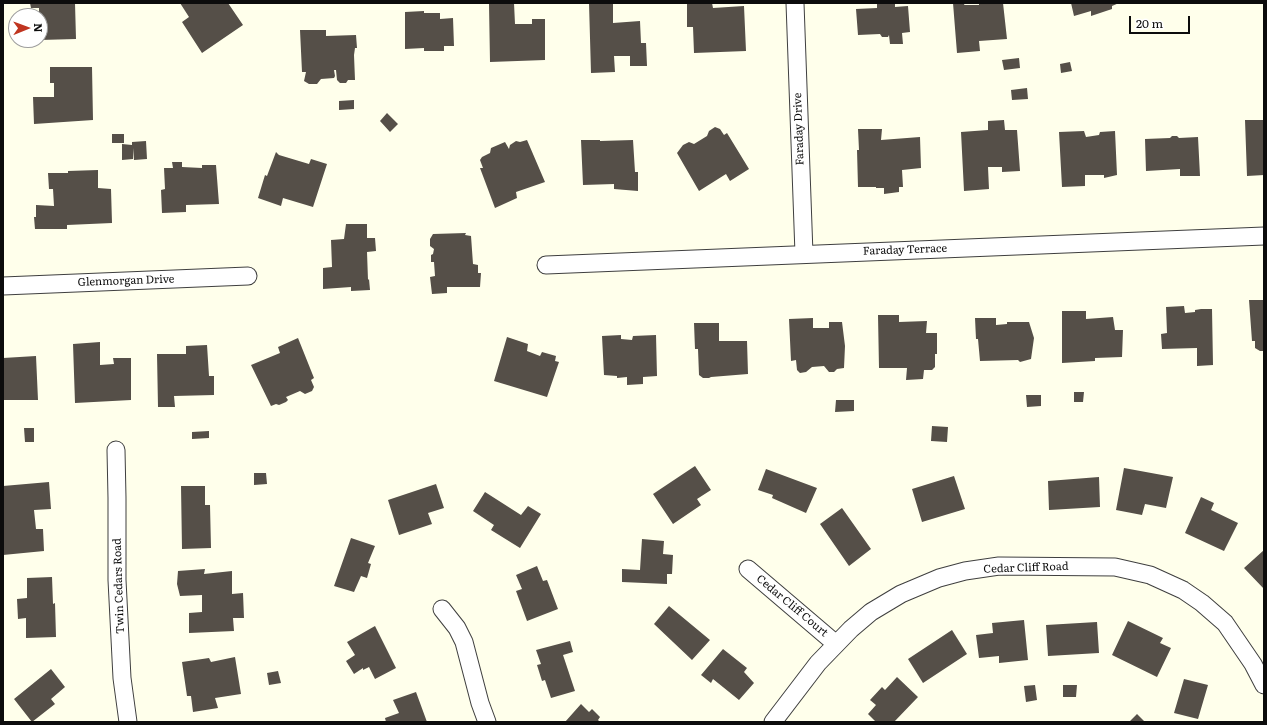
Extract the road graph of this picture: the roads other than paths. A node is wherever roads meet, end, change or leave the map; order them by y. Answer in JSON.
{"nodes":[{"id":1,"x":795,"y":3,"type":"edge"},
{"id":2,"x":1264,"y":236,"type":"edge"},
{"id":3,"x":804,"y":254,"type":"junction"},
{"id":4,"x":546,"y":265,"type":"dead end"},
{"id":5,"x":248,"y":276,"type":"dead end"},
{"id":6,"x":3,"y":286,"type":"edge"},
{"id":7,"x":116,"y":450,"type":"dead end"},
{"id":8,"x":748,"y":569,"type":"dead end"},
{"id":9,"x":442,"y":609,"type":"dead end"},
{"id":10,"x":836,"y":644,"type":"junction"},
{"id":11,"x":1264,"y":685,"type":"edge"},
{"id":12,"x":128,"y":722,"type":"edge"},
{"id":13,"x":487,"y":722,"type":"edge"},
{"id":14,"x":773,"y":722,"type":"edge"}],
"edges":[{"from":1,"to":3,"type":"street","name":"Faraday Drive"},
{"from":2,"to":3,"type":"street","name":"Faraday Terrace"},
{"from":3,"to":4,"type":"street","name":"Faraday Terrace"},
{"from":5,"to":6,"type":"street","name":"Glenmorgan Drive"},
{"from":7,"to":12,"type":"street","name":"Twin Cedars Road"},
{"from":8,"to":10,"type":"street","name":"Cedar Cliff Court"},
{"from":9,"to":13,"type":"street"},
{"from":10,"to":11,"type":"street","name":"Cedar Cliff Road"},
{"from":10,"to":14,"type":"street","name":"Cedar Cliff Road"}]}
